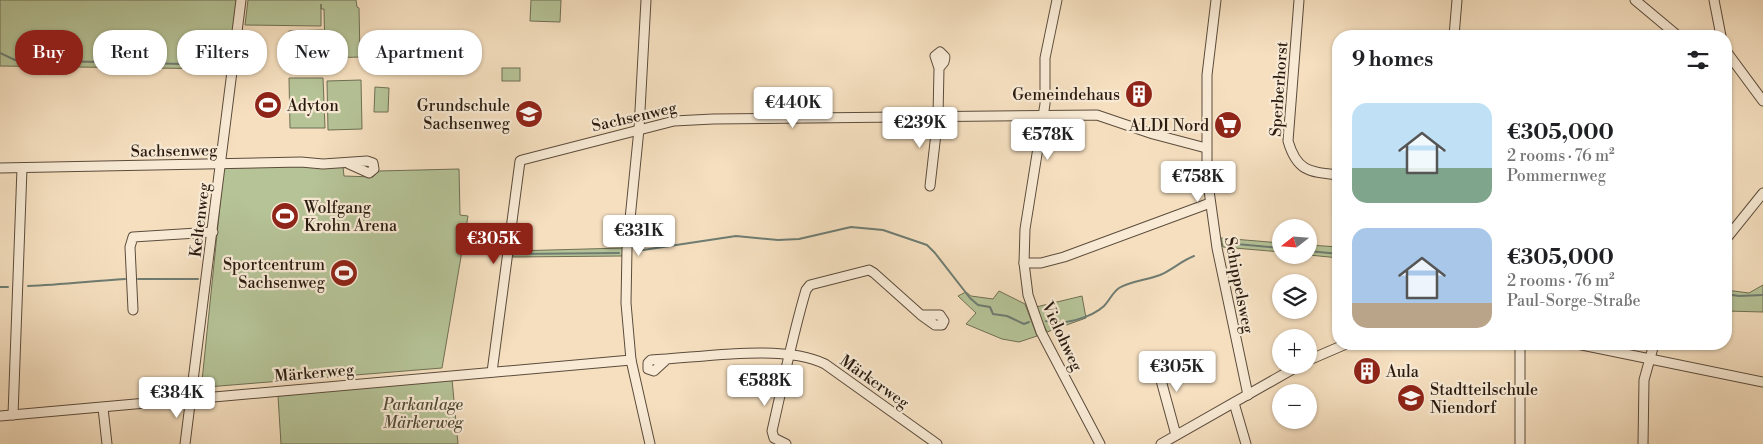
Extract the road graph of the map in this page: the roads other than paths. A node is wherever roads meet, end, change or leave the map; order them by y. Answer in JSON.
{"nodes":[{"id":1,"x":241,"y":0,"type":"edge"},
{"id":2,"x":646,"y":0,"type":"edge"},
{"id":3,"x":1057,"y":0,"type":"edge"},
{"id":4,"x":1216,"y":0,"type":"edge"},
{"id":5,"x":1299,"y":0,"type":"edge"},
{"id":6,"x":1456,"y":0,"type":"edge"},
{"id":7,"x":1635,"y":0,"type":"edge"},
{"id":8,"x":1714,"y":0,"type":"edge"},
{"id":9,"x":1454,"y":30,"type":"edge"},
{"id":10,"x":1671,"y":30,"type":"edge"},
{"id":11,"x":1720,"y":30,"type":"edge"},
{"id":12,"x":1732,"y":59,"type":"edge"},
{"id":13,"x":939,"y":68,"type":"dead end"},
{"id":14,"x":1763,"y":101,"type":"edge"},
{"id":15,"x":1043,"y":114,"type":"junction"},
{"id":16,"x":938,"y":116,"type":"junction"},
{"id":17,"x":639,"y":129,"type":"junction"},
{"id":18,"x":1206,"y":148,"type":"junction"},
{"id":19,"x":222,"y":164,"type":"junction"},
{"id":20,"x":349,"y":164,"type":"dead end"},
{"id":21,"x":0,"y":168,"type":"edge"},
{"id":22,"x":22,"y":168,"type":"junction"},
{"id":23,"x":1332,"y":174,"type":"edge"},
{"id":24,"x":930,"y":186,"type":"dead end"},
{"id":25,"x":1763,"y":193,"type":"edge"},
{"id":26,"x":1210,"y":203,"type":"junction"},
{"id":27,"x":213,"y":232,"type":"junction"},
{"id":28,"x":1732,"y":232,"type":"edge"},
{"id":29,"x":1024,"y":264,"type":"junction"},
{"id":30,"x":133,"y":310,"type":"dead end"},
{"id":31,"x":921,"y":315,"type":"dead end"},
{"id":32,"x":1332,"y":350,"type":"edge"},
{"id":33,"x":1520,"y":350,"type":"edge"},
{"id":34,"x":1606,"y":350,"type":"edge"},
{"id":35,"x":1652,"y":350,"type":"edge"},
{"id":36,"x":791,"y":353,"type":"junction"},
{"id":37,"x":1317,"y":357,"type":"edge"},
{"id":38,"x":1649,"y":359,"type":"junction"},
{"id":39,"x":631,"y":360,"type":"junction"},
{"id":40,"x":666,"y":360,"type":"dead end"},
{"id":41,"x":1153,"y":360,"type":"dead end"},
{"id":42,"x":492,"y":372,"type":"junction"},
{"id":43,"x":1284,"y":374,"type":"edge"},
{"id":44,"x":1763,"y":382,"type":"edge"},
{"id":45,"x":1248,"y":395,"type":"junction"},
{"id":46,"x":192,"y":397,"type":"junction"},
{"id":47,"x":1234,"y":403,"type":"junction"},
{"id":48,"x":103,"y":408,"type":"junction"},
{"id":49,"x":13,"y":415,"type":"junction"},
{"id":50,"x":0,"y":416,"type":"edge"},
{"id":51,"x":1176,"y":435,"type":"junction"},
{"id":52,"x":107,"y":444,"type":"edge"},
{"id":53,"x":186,"y":444,"type":"edge"},
{"id":54,"x":650,"y":444,"type":"edge"},
{"id":55,"x":786,"y":444,"type":"edge"},
{"id":56,"x":937,"y":444,"type":"edge"},
{"id":57,"x":1100,"y":444,"type":"edge"},
{"id":58,"x":1161,"y":444,"type":"edge"},
{"id":59,"x":1246,"y":444,"type":"edge"},
{"id":60,"x":1520,"y":444,"type":"edge"},
{"id":61,"x":1643,"y":444,"type":"edge"}],
"edges":[{"from":1,"to":19,"type":"street","name":"Keltenweg"},
{"from":2,"to":17,"type":"street"},
{"from":3,"to":15,"type":"street"},
{"from":4,"to":18,"type":"street","name":"Schippelsweg"},
{"from":5,"to":23,"type":"street","name":"Sperberhorst"},
{"from":6,"to":9,"type":"street"},
{"from":7,"to":10,"type":"street"},
{"from":8,"to":11,"type":"street"},
{"from":12,"to":14,"type":"street"},
{"from":13,"to":16,"type":"street"},
{"from":15,"to":16,"type":"street","name":"Sachsenweg"},
{"from":15,"to":18,"type":"street","name":"Sachsenweg"},
{"from":15,"to":29,"type":"street","name":"Vielohweg"},
{"from":16,"to":17,"type":"street","name":"Sachsenweg"},
{"from":16,"to":24,"type":"street"},
{"from":17,"to":39,"type":"street"},
{"from":17,"to":42,"type":"street","name":"Sachsenweg"},
{"from":18,"to":26,"type":"street","name":"Schippelsweg"},
{"from":19,"to":20,"type":"street","name":"Sachsenweg"},
{"from":19,"to":22,"type":"street","name":"Sachsenweg"},
{"from":19,"to":27,"type":"street","name":"Keltenweg"},
{"from":21,"to":22,"type":"street","name":"Sachsenweg"},
{"from":22,"to":49,"type":"street"},
{"from":25,"to":28,"type":"street"},
{"from":26,"to":29,"type":"street"},
{"from":26,"to":45,"type":"street","name":"Schippelsweg"},
{"from":27,"to":30,"type":"street"},
{"from":27,"to":46,"type":"street","name":"Keltenweg"},
{"from":29,"to":57,"type":"street","name":"Vielohweg"},
{"from":31,"to":36,"type":"street"},
{"from":32,"to":37,"type":"street"},
{"from":33,"to":60,"type":"street"},
{"from":34,"to":38,"type":"street"},
{"from":35,"to":38,"type":"street"},
{"from":36,"to":40,"type":"street","name":"Märkerweg"},
{"from":36,"to":55,"type":"street"},
{"from":36,"to":56,"type":"street","name":"Märkerweg"},
{"from":38,"to":44,"type":"street"},
{"from":38,"to":61,"type":"street"},
{"from":39,"to":42,"type":"street","name":"Märkerweg"},
{"from":39,"to":54,"type":"street"},
{"from":41,"to":51,"type":"street"},
{"from":42,"to":46,"type":"street","name":"Märkerweg"},
{"from":43,"to":45,"type":"street"},
{"from":45,"to":47,"type":"street"},
{"from":46,"to":48,"type":"street","name":"Märkerweg"},
{"from":46,"to":53,"type":"street","name":"Keltenweg"},
{"from":47,"to":51,"type":"street"},
{"from":47,"to":59,"type":"street"},
{"from":48,"to":49,"type":"street","name":"Märkerweg"},
{"from":48,"to":52,"type":"street"},
{"from":49,"to":50,"type":"street","name":"Märkerweg"},
{"from":51,"to":58,"type":"street"}]}
